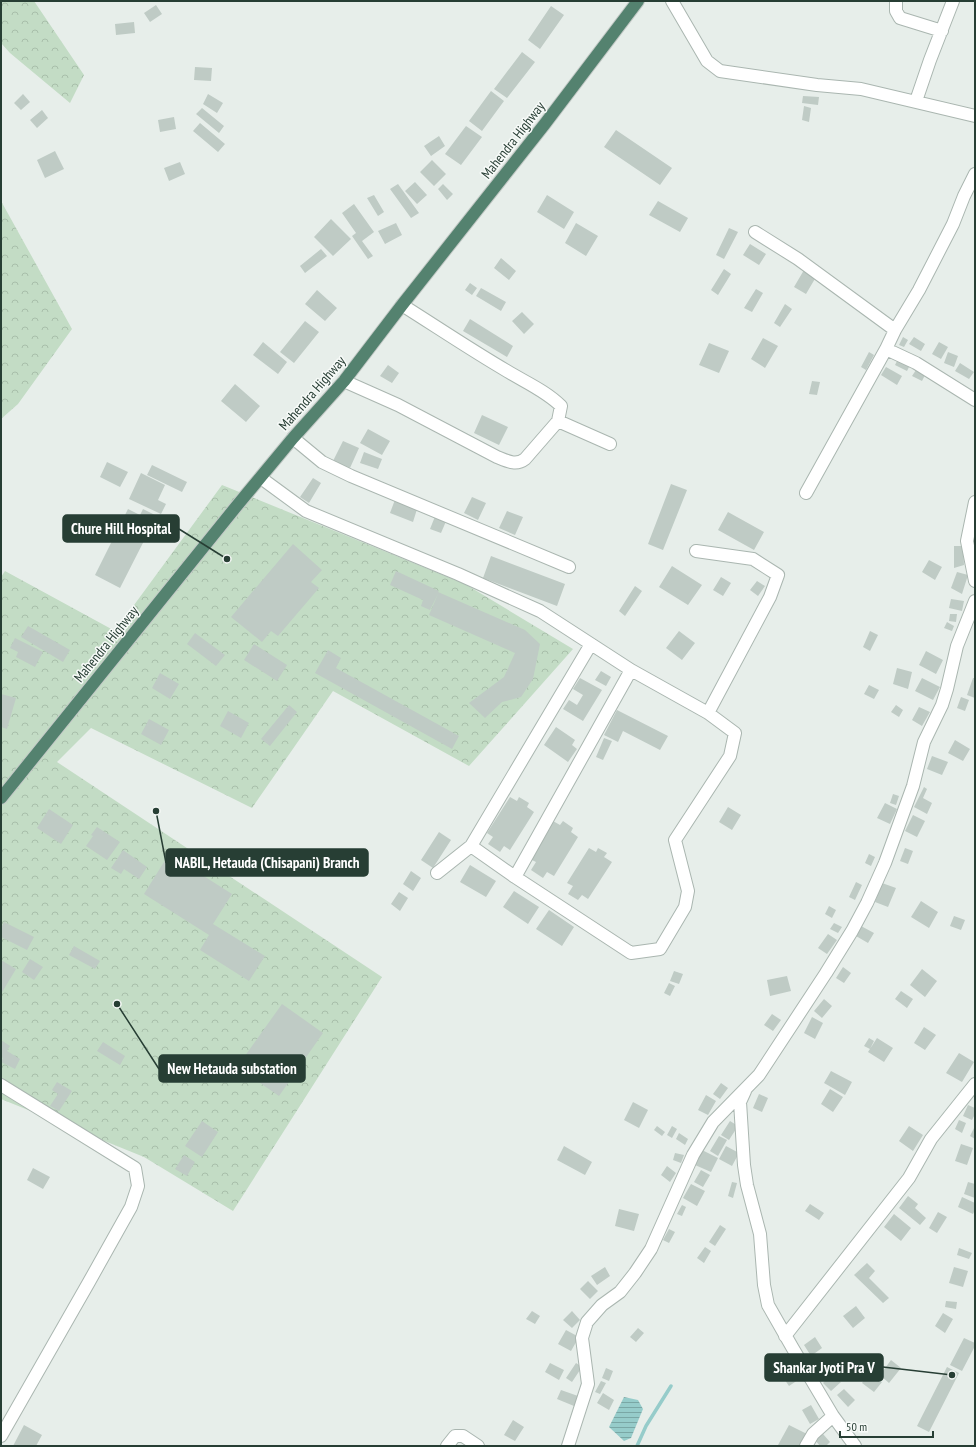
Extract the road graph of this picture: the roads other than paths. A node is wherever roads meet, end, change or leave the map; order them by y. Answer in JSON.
{"nodes":[{"id":1,"x":638,"y":1,"type":"edge"},
{"id":2,"x":672,"y":1,"type":"edge"},
{"id":3,"x":896,"y":1,"type":"edge"},
{"id":4,"x":953,"y":1,"type":"edge"},
{"id":5,"x":942,"y":31,"type":"junction"},
{"id":6,"x":916,"y":101,"type":"junction"},
{"id":7,"x":975,"y":116,"type":"edge"},
{"id":8,"x":975,"y":174,"type":"edge"},
{"id":9,"x":755,"y":232,"type":"dead end"},
{"id":10,"x":402,"y":304,"type":"junction"},
{"id":11,"x":895,"y":330,"type":"junction"},
{"id":12,"x":886,"y":349,"type":"junction"},
{"id":13,"x":344,"y":381,"type":"junction"},
{"id":14,"x":975,"y":400,"type":"edge"},
{"id":15,"x":558,"y":422,"type":"junction"},
{"id":16,"x":293,"y":438,"type":"junction"},
{"id":17,"x":610,"y":444,"type":"dead end"},
{"id":18,"x":261,"y":478,"type":"junction"},
{"id":19,"x":806,"y":493,"type":"dead end"},
{"id":20,"x":975,"y":502,"type":"edge"},
{"id":21,"x":696,"y":551,"type":"dead end"},
{"id":22,"x":569,"y":567,"type":"dead end"},
{"id":23,"x":975,"y":581,"type":"edge"},
{"id":24,"x":975,"y":601,"type":"edge"},
{"id":25,"x":591,"y":644,"type":"junction"},
{"id":26,"x":631,"y":670,"type":"junction"},
{"id":27,"x":708,"y":713,"type":"junction"},
{"id":28,"x":1,"y":798,"type":"edge"},
{"id":29,"x":472,"y":846,"type":"junction"},
{"id":30,"x":437,"y":873,"type":"dead end"},
{"id":31,"x":515,"y":877,"type":"junction"},
{"id":32,"x":975,"y":1084,"type":"edge"},
{"id":33,"x":1,"y":1085,"type":"edge"},
{"id":34,"x":747,"y":1087,"type":"junction"},
{"id":35,"x":785,"y":1336,"type":"junction"},
{"id":36,"x":833,"y":1416,"type":"junction"},
{"id":37,"x":1,"y":1436,"type":"edge"},
{"id":38,"x":447,"y":1446,"type":"edge"},
{"id":39,"x":478,"y":1446,"type":"edge"},
{"id":40,"x":568,"y":1446,"type":"edge"},
{"id":41,"x":806,"y":1446,"type":"edge"},
{"id":42,"x":855,"y":1446,"type":"edge"}],
"edges":[{"from":1,"to":10,"type":"highway","name":"Mahendra Highway"},
{"from":2,"to":6,"type":"street"},
{"from":3,"to":5,"type":"street"},
{"from":4,"to":5,"type":"street"},
{"from":5,"to":6,"type":"street"},
{"from":6,"to":7,"type":"street"},
{"from":8,"to":11,"type":"street"},
{"from":9,"to":11,"type":"street"},
{"from":10,"to":13,"type":"highway","name":"Mahendra Highway"},
{"from":10,"to":15,"type":"street"},
{"from":11,"to":12,"type":"street"},
{"from":12,"to":14,"type":"street"},
{"from":12,"to":19,"type":"street"},
{"from":13,"to":15,"type":"street"},
{"from":13,"to":16,"type":"highway","name":"Mahendra Highway"},
{"from":15,"to":17,"type":"street"},
{"from":16,"to":18,"type":"highway","name":"Mahendra Highway"},
{"from":16,"to":22,"type":"street"},
{"from":18,"to":25,"type":"street"},
{"from":18,"to":28,"type":"highway","name":"Mahendra Highway"},
{"from":20,"to":23,"type":"street"},
{"from":21,"to":27,"type":"street"},
{"from":24,"to":34,"type":"street"},
{"from":25,"to":26,"type":"street"},
{"from":25,"to":29,"type":"street"},
{"from":26,"to":27,"type":"street"},
{"from":26,"to":31,"type":"street"},
{"from":27,"to":31,"type":"street"},
{"from":29,"to":30,"type":"street"},
{"from":29,"to":31,"type":"street"},
{"from":32,"to":35,"type":"street"},
{"from":33,"to":37,"type":"street"},
{"from":34,"to":35,"type":"street"},
{"from":34,"to":40,"type":"street"},
{"from":35,"to":36,"type":"street"},
{"from":36,"to":41,"type":"street"},
{"from":36,"to":42,"type":"street"},
{"from":38,"to":39,"type":"street"}]}
